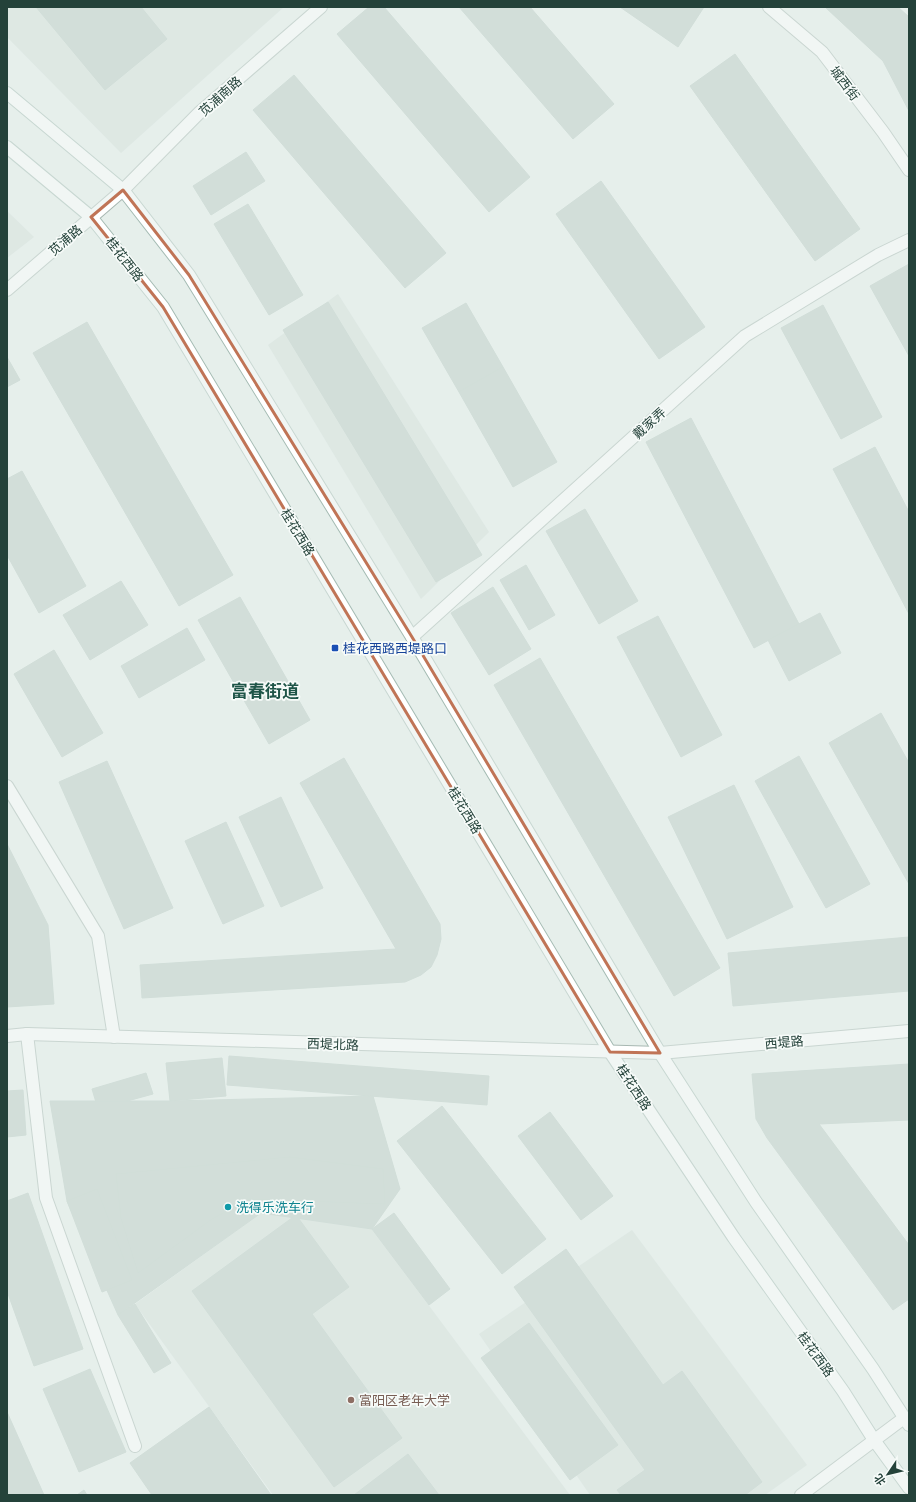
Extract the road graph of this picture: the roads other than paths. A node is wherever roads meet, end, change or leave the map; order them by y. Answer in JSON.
{"nodes":[{"id":1,"x":321,"y":7,"type":"edge"},
{"id":2,"x":769,"y":7,"type":"edge"},
{"id":3,"x":7,"y":93,"type":"edge"},
{"id":4,"x":7,"y":147,"type":"edge"},
{"id":5,"x":909,"y":170,"type":"edge"},
{"id":6,"x":123,"y":190,"type":"junction"},
{"id":7,"x":91,"y":217,"type":"junction"},
{"id":8,"x":909,"y":240,"type":"edge"},
{"id":9,"x":7,"y":290,"type":"edge"},
{"id":10,"x":412,"y":637,"type":"junction"},
{"id":11,"x":7,"y":786,"type":"edge"},
{"id":12,"x":909,"y":1030,"type":"edge"},
{"id":13,"x":27,"y":1034,"type":"junction"},
{"id":14,"x":7,"y":1036,"type":"edge"},
{"id":15,"x":114,"y":1037,"type":"junction"},
{"id":16,"x":610,"y":1052,"type":"junction"},
{"id":17,"x":660,"y":1053,"type":"junction"},
{"id":18,"x":907,"y":1421,"type":"edge"},
{"id":19,"x":874,"y":1440,"type":"junction"},
{"id":20,"x":135,"y":1446,"type":"dead end"},
{"id":21,"x":909,"y":1488,"type":"edge"},
{"id":22,"x":801,"y":1495,"type":"edge"}],
"edges":[{"from":1,"to":6,"type":"main road","name":"苋浦南路"},
{"from":2,"to":5,"type":"main road","name":"城西街"},
{"from":3,"to":6,"type":"main road"},
{"from":4,"to":7,"type":"main road","name":"桂花西路"},
{"from":6,"to":7,"type":"main road","name":"苋浦路"},
{"from":6,"to":10,"type":"main road"},
{"from":7,"to":9,"type":"main road","name":"苋浦路"},
{"from":7,"to":16,"type":"main road","name":"桂花西路"},
{"from":8,"to":10,"type":"main road","name":"戴家弄"},
{"from":10,"to":17,"type":"main road"},
{"from":11,"to":15,"type":"main road"},
{"from":12,"to":17,"type":"main road","name":"西堤路"},
{"from":13,"to":14,"type":"main road","name":"西堤北路"},
{"from":13,"to":15,"type":"main road","name":"西堤北路"},
{"from":13,"to":20,"type":"main road"},
{"from":15,"to":16,"type":"main road","name":"西堤北路"},
{"from":16,"to":17,"type":"main road","name":"西堤北路"},
{"from":16,"to":19,"type":"main road","name":"桂花西路"},
{"from":17,"to":18,"type":"main road"},
{"from":18,"to":19,"type":"main road"},
{"from":19,"to":21,"type":"main road","name":"桂花西路"},
{"from":19,"to":22,"type":"main road"}]}
